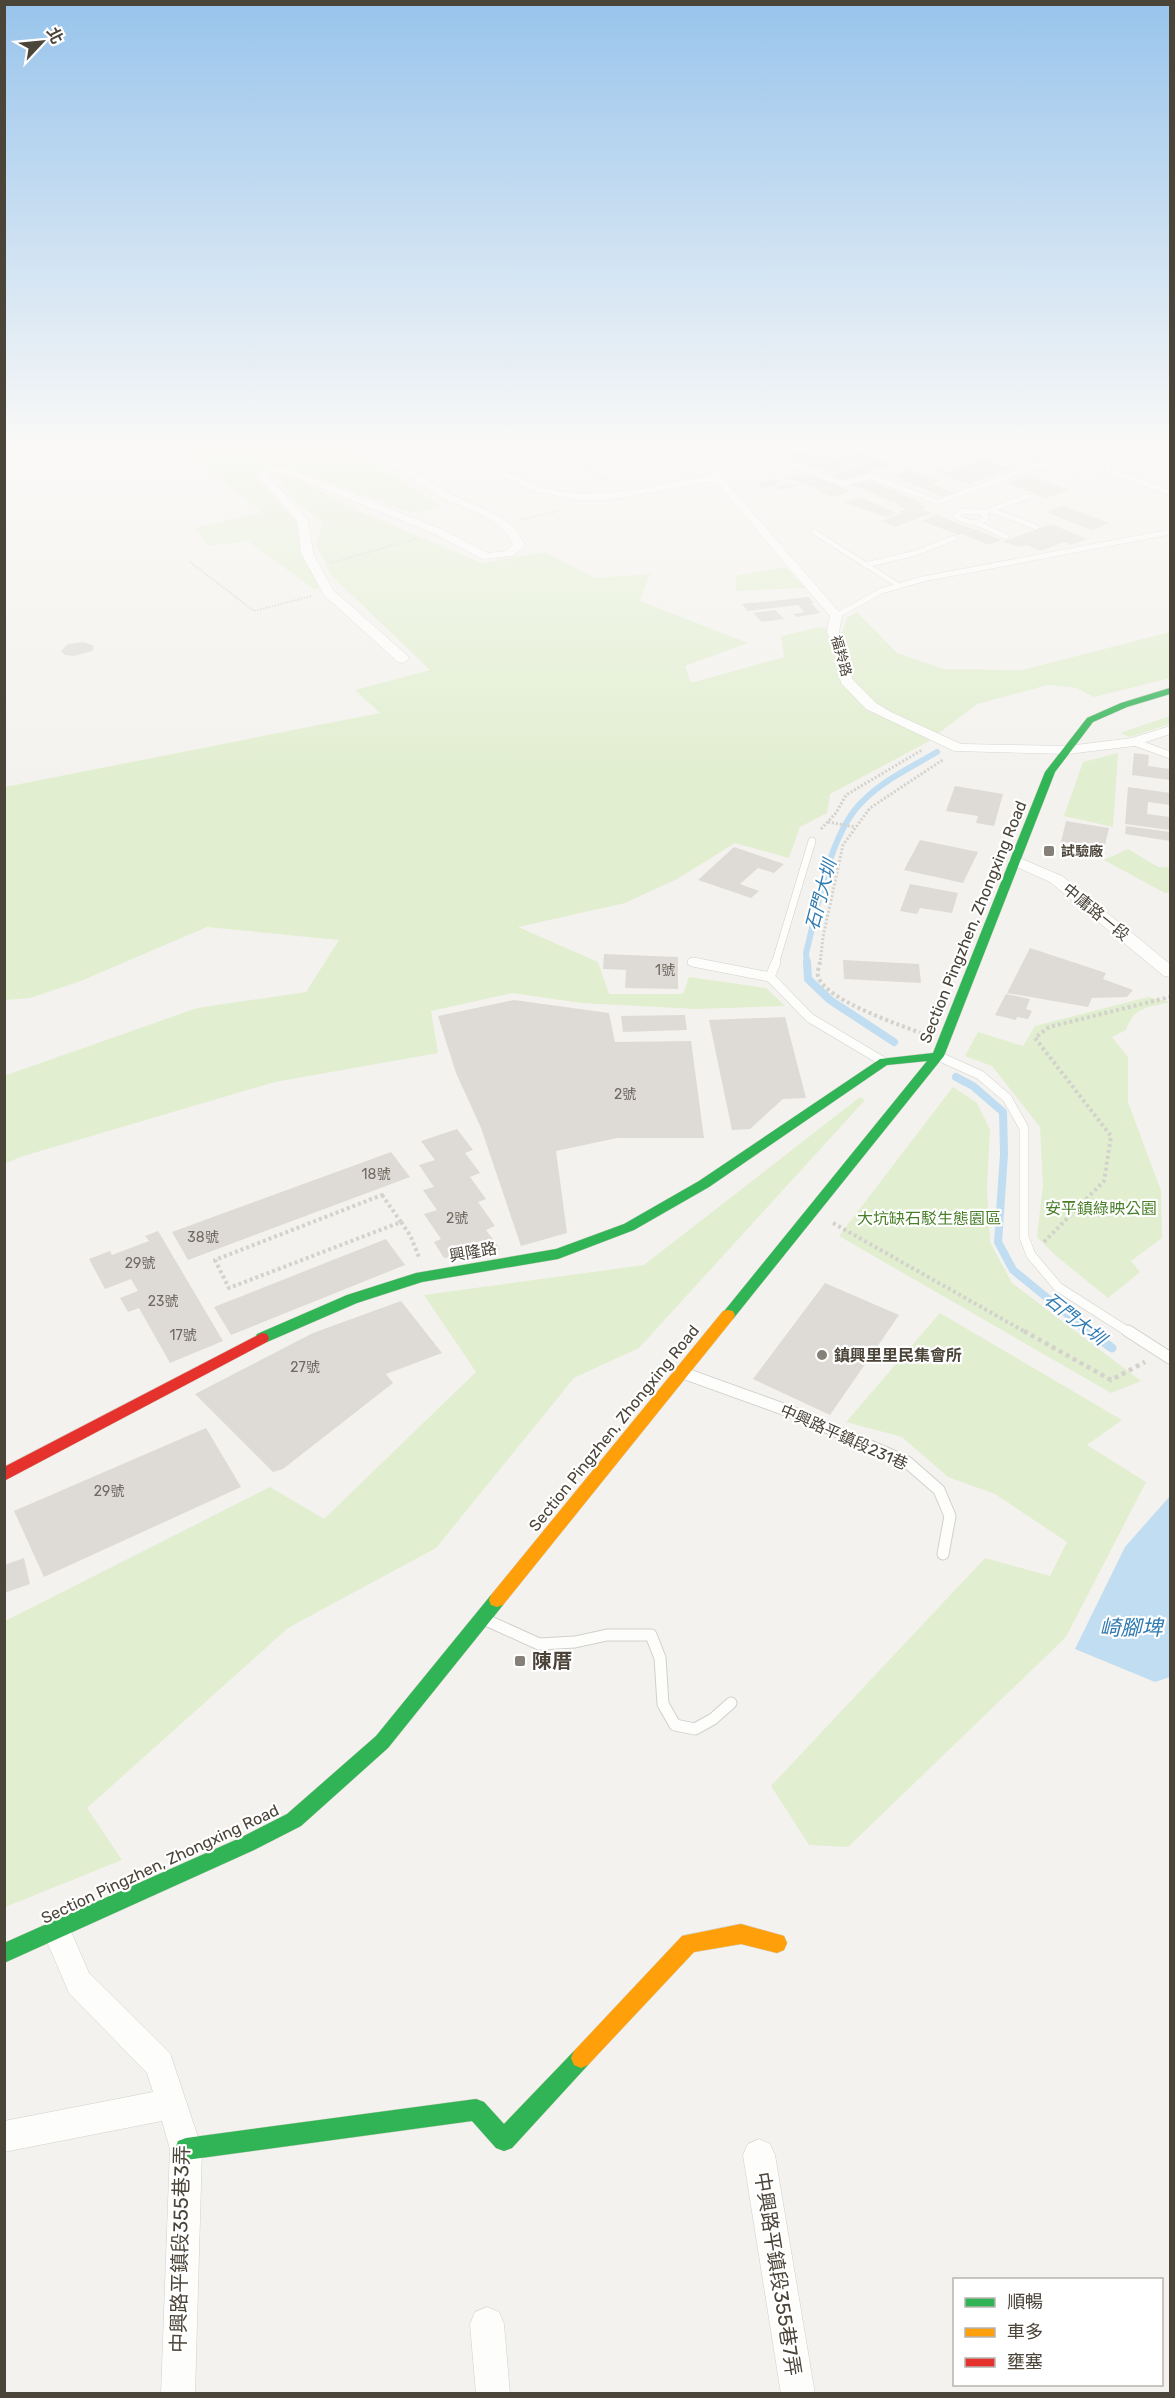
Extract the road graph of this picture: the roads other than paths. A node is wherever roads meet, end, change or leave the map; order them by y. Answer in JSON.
{"nodes":[{"id":1,"x":310,"y":558,"type":"edge"},
{"id":2,"x":787,"y":558,"type":"edge"},
{"id":3,"x":854,"y":558,"type":"edge"},
{"id":4,"x":895,"y":558,"type":"edge"},
{"id":5,"x":1037,"y":558,"type":"edge"},
{"id":6,"x":865,"y":565,"type":"junction"},
{"id":7,"x":898,"y":585,"type":"junction"},
{"id":8,"x":836,"y":616,"type":"junction"},
{"id":9,"x":403,"y":659,"type":"dead end"},
{"id":10,"x":1170,"y":691,"type":"edge"},
{"id":11,"x":1170,"y":730,"type":"edge"},
{"id":12,"x":1134,"y":742,"type":"junction"},
{"id":13,"x":1068,"y":750,"type":"junction"},
{"id":14,"x":1170,"y":754,"type":"edge"},
{"id":15,"x":812,"y":841,"type":"road end"},
{"id":16,"x":1015,"y":861,"type":"junction"},
{"id":17,"x":691,"y":962,"type":"dead end"},
{"id":18,"x":1170,"y":972,"type":"edge"},
{"id":19,"x":770,"y":977,"type":"junction"},
{"id":20,"x":938,"y":1056,"type":"junction"},
{"id":21,"x":884,"y":1062,"type":"junction"},
{"id":22,"x":1166,"y":1355,"type":"edge"},
{"id":23,"x":681,"y":1372,"type":"junction"},
{"id":24,"x":4,"y":1475,"type":"edge"},
{"id":25,"x":942,"y":1554,"type":"dead end"},
{"id":26,"x":482,"y":1618,"type":"junction"},
{"id":27,"x":731,"y":1703,"type":"dead end"},
{"id":28,"x":56,"y":1930,"type":"junction"},
{"id":29,"x":777,"y":1943,"type":"dead end"},
{"id":30,"x":4,"y":1953,"type":"edge"},
{"id":31,"x":172,"y":2104,"type":"junction"},
{"id":32,"x":4,"y":2138,"type":"edge"},
{"id":33,"x":186,"y":2149,"type":"junction"},
{"id":34,"x":759,"y":2155,"type":"dead end"},
{"id":35,"x":487,"y":2324,"type":"dead end"},
{"id":36,"x":178,"y":2394,"type":"edge"},
{"id":37,"x":493,"y":2394,"type":"edge"},
{"id":38,"x":798,"y":2394,"type":"edge"}],
"edges":[{"from":1,"to":9,"type":"street"},
{"from":2,"to":8,"type":"street","name":"福羚路"},
{"from":3,"to":6,"type":"lane"},
{"from":4,"to":6,"type":"lane"},
{"from":5,"to":7,"type":"lane"},
{"from":6,"to":7,"type":"lane"},
{"from":7,"to":8,"type":"lane"},
{"from":8,"to":13,"type":"street","name":"福羚路"},
{"from":10,"to":13,"type":"street","name":"Section Pingzhen, Zhongxing Road"},
{"from":11,"to":12,"type":"street","name":"福羚路"},
{"from":12,"to":13,"type":"street","name":"福羚路"},
{"from":12,"to":14,"type":"lane"},
{"from":13,"to":16,"type":"street","name":"Section Pingzhen, Zhongxing Road"},
{"from":15,"to":19,"type":"lane"},
{"from":16,"to":18,"type":"street","name":"中庸路一段"},
{"from":16,"to":20,"type":"street","name":"Section Pingzhen, Zhongxing Road"},
{"from":17,"to":19,"type":"lane"},
{"from":19,"to":21,"type":"lane"},
{"from":20,"to":21,"type":"street","name":"興隆路"},
{"from":20,"to":22,"type":"lane"},
{"from":20,"to":23,"type":"street","name":"Section Pingzhen, Zhongxing Road"},
{"from":21,"to":24,"type":"street","name":"興隆路"},
{"from":23,"to":25,"type":"lane","name":"中興路平鎮段231巷"},
{"from":23,"to":26,"type":"street","name":"Section Pingzhen, Zhongxing Road"},
{"from":26,"to":27,"type":"lane"},
{"from":26,"to":28,"type":"street","name":"Section Pingzhen, Zhongxing Road"},
{"from":28,"to":30,"type":"street","name":"Section Pingzhen, Zhongxing Road"},
{"from":28,"to":31,"type":"street","name":"中興路平鎮段355巷3弄"},
{"from":29,"to":33,"type":"street"},
{"from":31,"to":32,"type":"street"},
{"from":31,"to":33,"type":"street","name":"中興路平鎮段355巷3弄"},
{"from":33,"to":36,"type":"street","name":"中興路平鎮段355巷3弄"},
{"from":34,"to":38,"type":"street","name":"中興路平鎮段355巷7弄"},
{"from":35,"to":37,"type":"street"}]}
